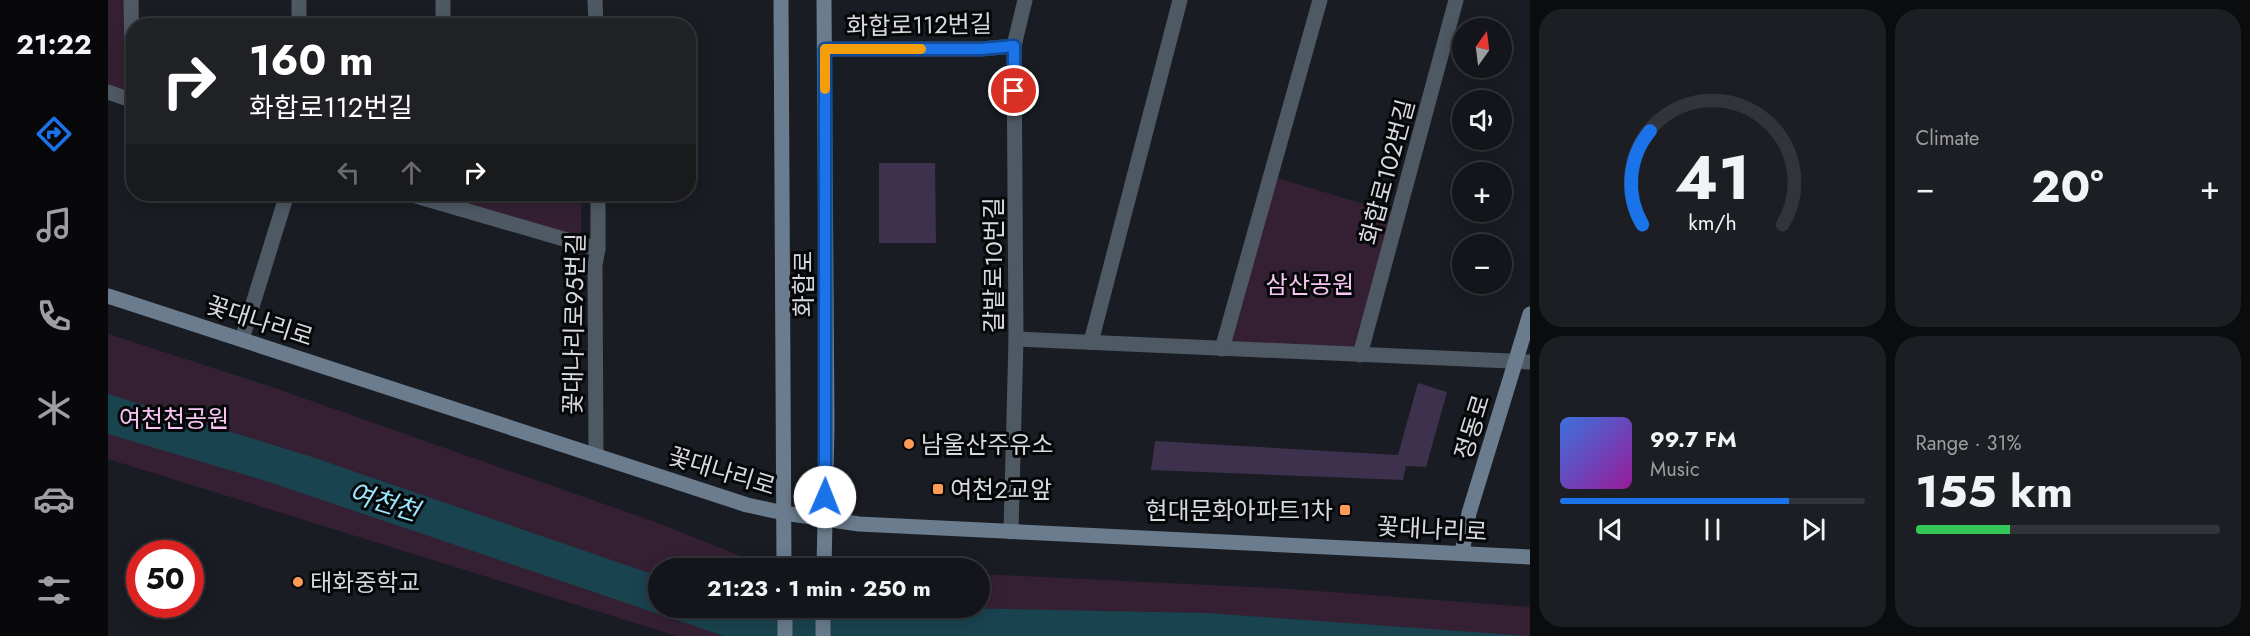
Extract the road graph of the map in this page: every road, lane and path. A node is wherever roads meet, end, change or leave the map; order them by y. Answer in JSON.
{"nodes":[{"id":1,"x":131,"y":0,"type":"edge"},
{"id":2,"x":299,"y":0,"type":"edge"},
{"id":3,"x":443,"y":0,"type":"edge"},
{"id":4,"x":596,"y":0,"type":"edge"},
{"id":5,"x":781,"y":0,"type":"edge"},
{"id":6,"x":824,"y":0,"type":"edge"},
{"id":7,"x":1025,"y":0,"type":"edge"},
{"id":8,"x":1180,"y":0,"type":"edge"},
{"id":9,"x":1320,"y":0,"type":"edge"},
{"id":10,"x":1456,"y":0,"type":"edge"},
{"id":11,"x":131,"y":18,"type":"edge"},
{"id":12,"x":299,"y":18,"type":"edge"},
{"id":13,"x":443,"y":18,"type":"edge"},
{"id":14,"x":596,"y":18,"type":"edge"},
{"id":15,"x":1014,"y":46,"type":"junction"},
{"id":16,"x":825,"y":49,"type":"junction"},
{"id":17,"x":108,"y":92,"type":"edge"},
{"id":18,"x":126,"y":98,"type":"edge"},
{"id":19,"x":285,"y":201,"type":"edge"},
{"id":20,"x":433,"y":201,"type":"edge"},
{"id":21,"x":598,"y":201,"type":"edge"},
{"id":22,"x":598,"y":249,"type":"junction"},
{"id":23,"x":108,"y":296,"type":"edge"},
{"id":24,"x":1530,"y":314,"type":"edge"},
{"id":25,"x":242,"y":339,"type":"junction"},
{"id":26,"x":1016,"y":339,"type":"junction"},
{"id":27,"x":1091,"y":342,"type":"junction"},
{"id":28,"x":1222,"y":349,"type":"junction"},
{"id":29,"x":1360,"y":355,"type":"junction"},
{"id":30,"x":1524,"y":361,"type":"edge"},
{"id":31,"x":596,"y":454,"type":"junction"},
{"id":32,"x":784,"y":513,"type":"junction"},
{"id":33,"x":825,"y":520,"type":"junction"},
{"id":34,"x":1011,"y":532,"type":"junction"},
{"id":35,"x":1462,"y":553,"type":"junction"},
{"id":36,"x":1530,"y":557,"type":"edge"},
{"id":37,"x":784,"y":558,"type":"edge"},
{"id":38,"x":824,"y":558,"type":"edge"},
{"id":39,"x":785,"y":618,"type":"edge"},
{"id":40,"x":823,"y":618,"type":"edge"},
{"id":41,"x":785,"y":636,"type":"edge"},
{"id":42,"x":823,"y":636,"type":"edge"}],
"edges":[{"from":1,"to":11,"type":"street"},
{"from":2,"to":12,"type":"street"},
{"from":3,"to":13,"type":"street"},
{"from":4,"to":14,"type":"street"},
{"from":5,"to":32,"type":"main road","name":"화합로"},
{"from":6,"to":16,"type":"main road","name":"화합로"},
{"from":7,"to":15,"type":"street","name":"갈밭로10번길"},
{"from":8,"to":27,"type":"street"},
{"from":9,"to":28,"type":"street"},
{"from":10,"to":29,"type":"street","name":"화합로102번길"},
{"from":15,"to":16,"type":"street","name":"화합로112번길"},
{"from":15,"to":26,"type":"street","name":"갈밭로10번길"},
{"from":16,"to":33,"type":"main road","name":"화합로"},
{"from":17,"to":18,"type":"street"},
{"from":19,"to":25,"type":"street"},
{"from":20,"to":22,"type":"street"},
{"from":21,"to":22,"type":"street","name":"꽃대나리로95번길"},
{"from":22,"to":31,"type":"street","name":"꽃대나리로95번길"},
{"from":23,"to":25,"type":"main road","name":"꽃대나리로"},
{"from":24,"to":30,"type":"main road","name":"정동로"},
{"from":25,"to":31,"type":"main road","name":"꽃대나리로"},
{"from":26,"to":27,"type":"street"},
{"from":26,"to":34,"type":"street","name":"갈밭로10번길"},
{"from":27,"to":28,"type":"street"},
{"from":28,"to":29,"type":"street"},
{"from":29,"to":30,"type":"street"},
{"from":30,"to":35,"type":"main road","name":"정동로"},
{"from":31,"to":32,"type":"main road","name":"꽃대나리로"},
{"from":32,"to":33,"type":"main road","name":"꽃대나리로"},
{"from":32,"to":37,"type":"main road","name":"화합로"},
{"from":33,"to":34,"type":"main road","name":"꽃대나리로"},
{"from":33,"to":38,"type":"main road","name":"화합로"},
{"from":34,"to":35,"type":"main road","name":"꽃대나리로"},
{"from":35,"to":36,"type":"main road","name":"꽃대나리로"},
{"from":39,"to":41,"type":"main road"},
{"from":40,"to":42,"type":"main road"}]}
